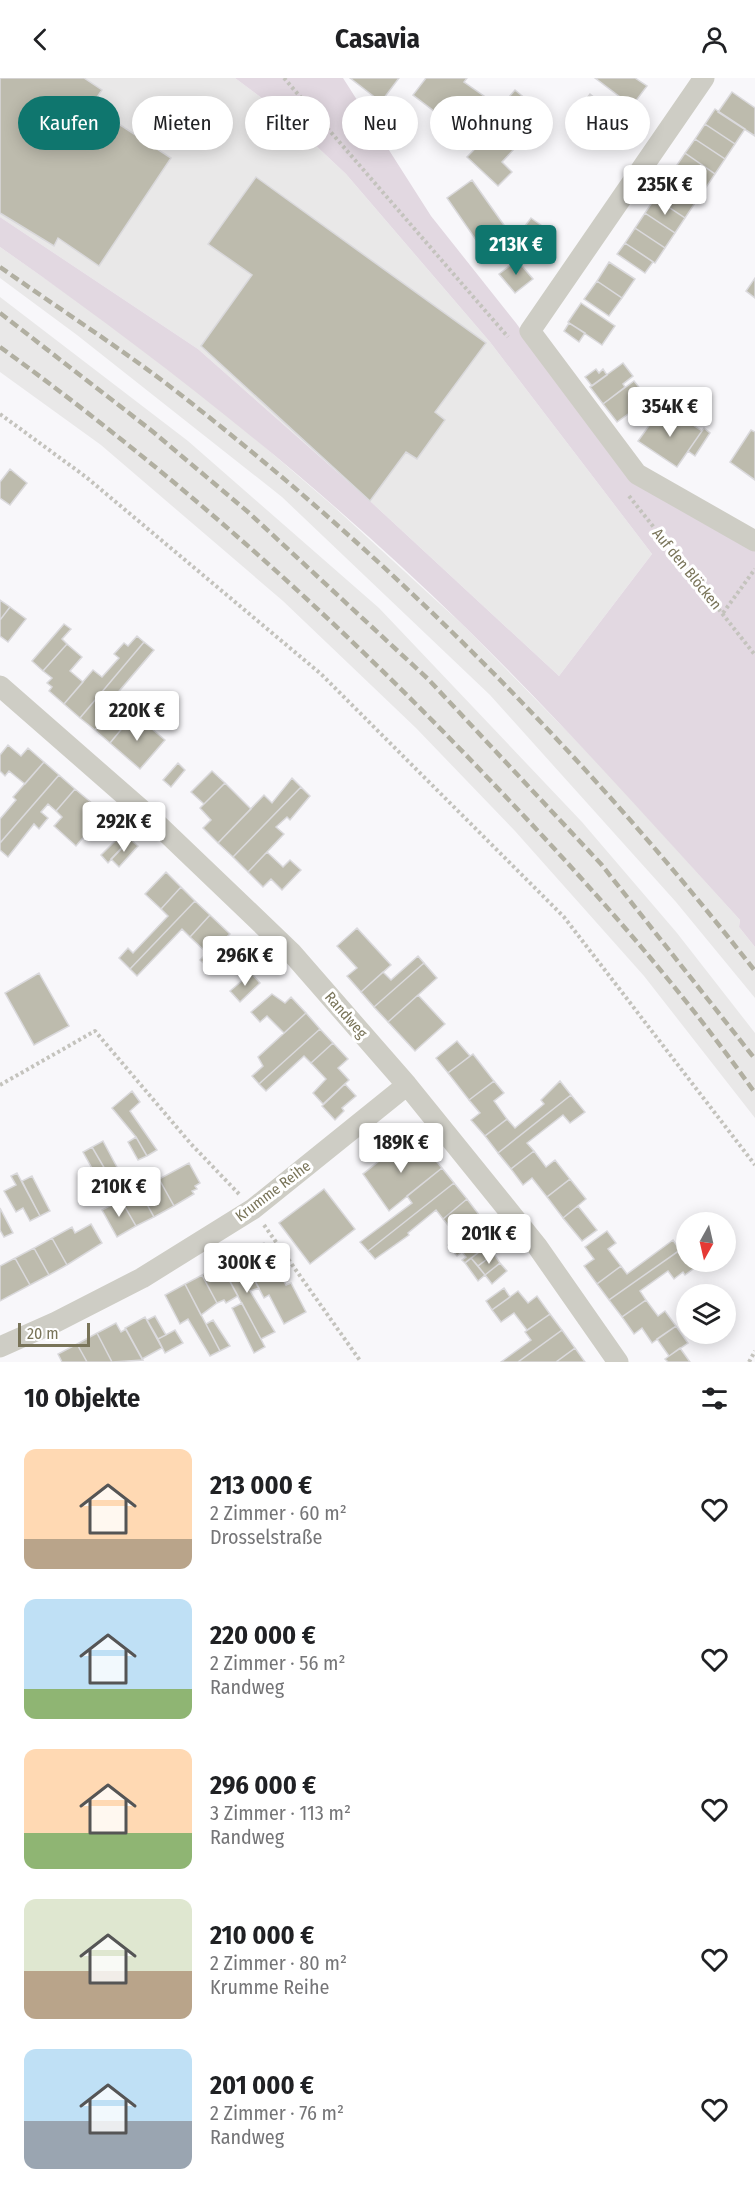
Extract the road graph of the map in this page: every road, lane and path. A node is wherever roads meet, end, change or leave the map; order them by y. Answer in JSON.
{"nodes":[{"id":1,"x":284,"y":78,"type":"edge"},
{"id":2,"x":704,"y":78,"type":"edge"},
{"id":3,"x":521,"y":335,"type":"junction"},
{"id":4,"x":0,"y":414,"type":"edge"},
{"id":5,"x":627,"y":493,"type":"dead end"},
{"id":6,"x":755,"y":541,"type":"edge"},
{"id":7,"x":755,"y":569,"type":"edge"},
{"id":8,"x":723,"y":613,"type":"junction"},
{"id":9,"x":755,"y":655,"type":"edge"},
{"id":10,"x":0,"y":686,"type":"edge"},
{"id":11,"x":95,"y":1031,"type":"dead end"},
{"id":12,"x":407,"y":1084,"type":"junction"},
{"id":13,"x":0,"y":1085,"type":"edge"},
{"id":14,"x":755,"y":1165,"type":"edge"},
{"id":15,"x":0,"y":1347,"type":"edge"},
{"id":16,"x":755,"y":1351,"type":"edge"},
{"id":17,"x":618,"y":1362,"type":"edge"},
{"id":18,"x":749,"y":1362,"type":"edge"}],
"edges":[{"from":1,"to":3,"type":"path"},
{"from":2,"to":3,"type":"street"},
{"from":3,"to":6,"type":"street"},
{"from":4,"to":14,"type":"path"},
{"from":5,"to":8,"type":"path","name":"Auf den Blöcken"},
{"from":7,"to":8,"type":"path"},
{"from":8,"to":9,"type":"path","name":"Auf den Blöcken"},
{"from":10,"to":12,"type":"street","name":"Randweg"},
{"from":11,"to":13,"type":"path"},
{"from":12,"to":15,"type":"street","name":"Krumme Reihe"},
{"from":12,"to":17,"type":"street","name":"Randweg"},
{"from":16,"to":18,"type":"path"}]}
